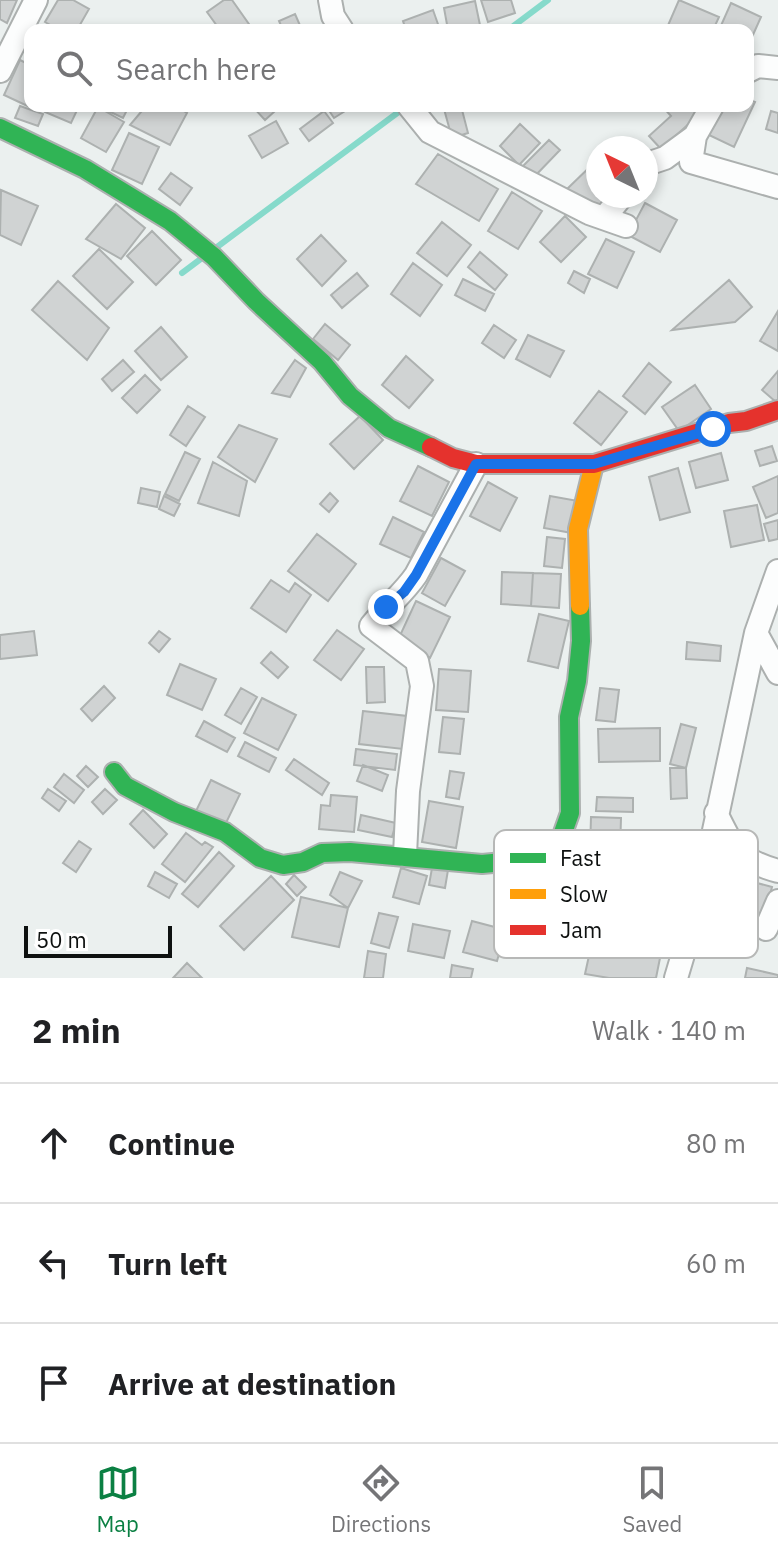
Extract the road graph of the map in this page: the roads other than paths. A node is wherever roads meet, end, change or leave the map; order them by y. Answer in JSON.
{"nodes":[{"id":1,"x":36,"y":0,"type":"edge"},
{"id":2,"x":330,"y":0,"type":"edge"},
{"id":3,"x":338,"y":24,"type":"edge"},
{"id":4,"x":754,"y":68,"type":"edge"},
{"id":5,"x":778,"y":68,"type":"edge"},
{"id":6,"x":0,"y":71,"type":"edge"},
{"id":7,"x":414,"y":112,"type":"edge"},
{"id":8,"x":709,"y":112,"type":"edge"},
{"id":9,"x":0,"y":128,"type":"edge"},
{"id":10,"x":695,"y":136,"type":"junction"},
{"id":11,"x":658,"y":160,"type":"edge"},
{"id":12,"x":778,"y":187,"type":"edge"},
{"id":13,"x":612,"y":208,"type":"edge"},
{"id":14,"x":604,"y":218,"type":"junction"},
{"id":15,"x":626,"y":226,"type":"dead end"},
{"id":16,"x":778,"y":410,"type":"edge"},
{"id":17,"x":476,"y":464,"type":"junction"},
{"id":18,"x":594,"y":464,"type":"junction"},
{"id":19,"x":778,"y":571,"type":"edge"},
{"id":20,"x":756,"y":633,"type":"junction"},
{"id":21,"x":778,"y":673,"type":"edge"},
{"id":22,"x":114,"y":772,"type":"dead end"},
{"id":23,"x":716,"y":813,"type":"junction"},
{"id":24,"x":564,"y":830,"type":"edge"},
{"id":25,"x":713,"y":830,"type":"edge"},
{"id":26,"x":724,"y":830,"type":"edge"},
{"id":27,"x":405,"y":855,"type":"junction"},
{"id":28,"x":494,"y":863,"type":"edge"},
{"id":29,"x":758,"y":866,"type":"edge"},
{"id":30,"x":778,"y":871,"type":"edge"},
{"id":31,"x":778,"y":901,"type":"edge"},
{"id":32,"x":766,"y":929,"type":"dead end"},
{"id":33,"x":682,"y":958,"type":"edge"},
{"id":34,"x":676,"y":978,"type":"edge"}],
"edges":[{"from":1,"to":6,"type":"street"},
{"from":2,"to":3,"type":"street"},
{"from":4,"to":5,"type":"street"},
{"from":7,"to":14,"type":"street"},
{"from":8,"to":10,"type":"street"},
{"from":9,"to":17,"type":"street"},
{"from":10,"to":11,"type":"street"},
{"from":10,"to":12,"type":"street"},
{"from":13,"to":14,"type":"street"},
{"from":14,"to":15,"type":"street"},
{"from":16,"to":18,"type":"street"},
{"from":17,"to":18,"type":"street"},
{"from":17,"to":27,"type":"street"},
{"from":18,"to":24,"type":"street"},
{"from":19,"to":20,"type":"street"},
{"from":20,"to":21,"type":"street"},
{"from":20,"to":23,"type":"street"},
{"from":22,"to":27,"type":"street"},
{"from":23,"to":25,"type":"street"},
{"from":23,"to":26,"type":"street"},
{"from":27,"to":28,"type":"street"},
{"from":29,"to":30,"type":"street"},
{"from":31,"to":32,"type":"street"},
{"from":33,"to":34,"type":"street"}]}
